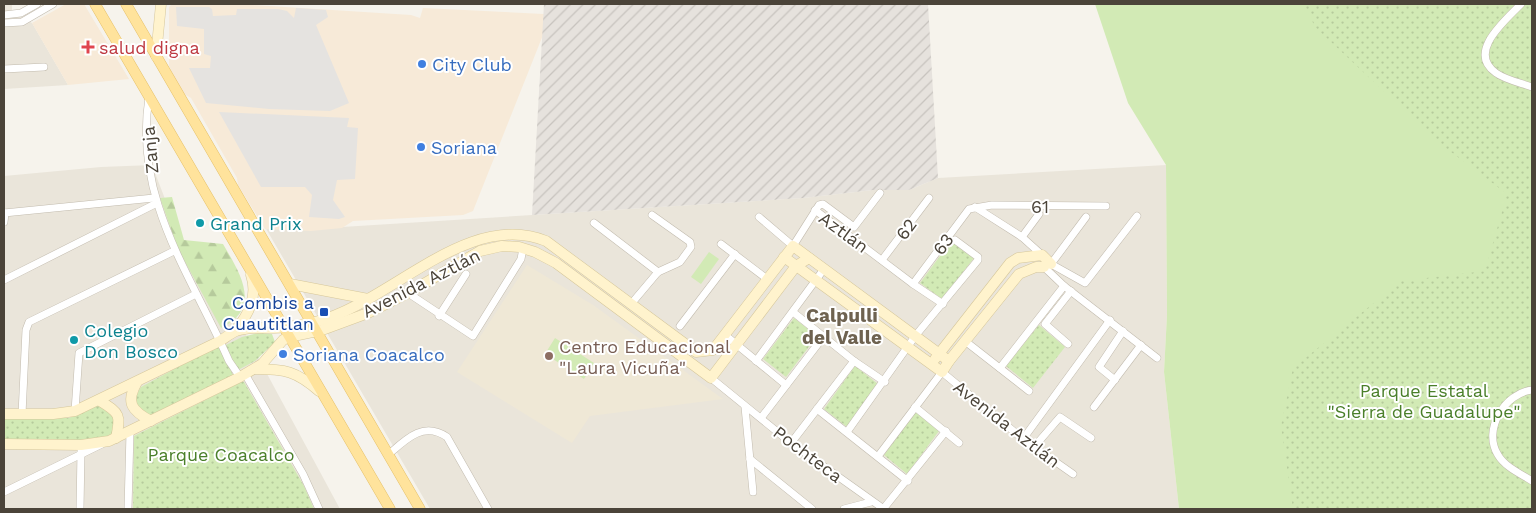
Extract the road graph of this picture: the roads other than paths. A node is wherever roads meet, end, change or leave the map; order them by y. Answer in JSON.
{"nodes":[{"id":1,"x":37,"y":4,"type":"edge"},
{"id":2,"x":53,"y":4,"type":"edge"},
{"id":3,"x":95,"y":4,"type":"edge"},
{"id":4,"x":126,"y":4,"type":"edge"},
{"id":5,"x":160,"y":4,"type":"edge"},
{"id":6,"x":1521,"y":4,"type":"edge"},
{"id":7,"x":4,"y":15,"type":"edge"},
{"id":8,"x":4,"y":23,"type":"edge"},
{"id":9,"x":156,"y":56,"type":"junction"},
{"id":10,"x":44,"y":68,"type":"dead end"},
{"id":11,"x":4,"y":69,"type":"edge"},
{"id":12,"x":1532,"y":87,"type":"edge"},
{"id":13,"x":149,"y":97,"type":"junction"},
{"id":14,"x":880,"y":193,"type":"dead end"},
{"id":15,"x":929,"y":198,"type":"dead end"},
{"id":16,"x":155,"y":200,"type":"junction"},
{"id":17,"x":1106,"y":206,"type":"dead end"},
{"id":18,"x":974,"y":207,"type":"junction"},
{"id":19,"x":815,"y":210,"type":"junction"},
{"id":20,"x":4,"y":213,"type":"edge"},
{"id":21,"x":1040,"y":214,"type":"dead end"},
{"id":22,"x":652,"y":215,"type":"dead end"},
{"id":23,"x":1086,"y":216,"type":"dead end"},
{"id":24,"x":1137,"y":216,"type":"dead end"},
{"id":25,"x":759,"y":217,"type":"dead end"},
{"id":26,"x":4,"y":222,"type":"edge"},
{"id":27,"x":594,"y":224,"type":"dead end"},
{"id":28,"x":1022,"y":237,"type":"junction"},
{"id":29,"x":955,"y":240,"type":"dead end"},
{"id":30,"x":721,"y":244,"type":"dead end"},
{"id":31,"x":793,"y":246,"type":"junction"},
{"id":32,"x":523,"y":248,"type":"junction"},
{"id":33,"x":174,"y":252,"type":"junction"},
{"id":34,"x":735,"y":254,"type":"junction"},
{"id":35,"x":1042,"y":254,"type":"junction"},
{"id":36,"x":784,"y":257,"type":"junction"},
{"id":37,"x":809,"y":258,"type":"junction"},
{"id":38,"x":882,"y":260,"type":"junction"},
{"id":39,"x":246,"y":262,"type":"junction"},
{"id":40,"x":796,"y":266,"type":"junction"},
{"id":41,"x":1048,"y":266,"type":"junction"},
{"id":42,"x":824,"y":269,"type":"junction"},
{"id":43,"x":658,"y":272,"type":"junction"},
{"id":44,"x":466,"y":274,"type":"dead end"},
{"id":45,"x":767,"y":279,"type":"junction"},
{"id":46,"x":4,"y":280,"type":"edge"},
{"id":47,"x":817,"y":281,"type":"junction"},
{"id":48,"x":290,"y":284,"type":"junction"},
{"id":49,"x":913,"y":284,"type":"junction"},
{"id":50,"x":1064,"y":286,"type":"junction"},
{"id":51,"x":1071,"y":291,"type":"junction"},
{"id":52,"x":408,"y":293,"type":"junction"},
{"id":53,"x":196,"y":294,"type":"junction"},
{"id":54,"x":368,"y":299,"type":"junction"},
{"id":55,"x":631,"y":304,"type":"junction"},
{"id":56,"x":944,"y":304,"type":"junction"},
{"id":57,"x":373,"y":310,"type":"junction"},
{"id":58,"x":793,"y":312,"type":"junction"},
{"id":59,"x":439,"y":316,"type":"junction"},
{"id":60,"x":1110,"y":320,"type":"junction"},
{"id":61,"x":282,"y":326,"type":"junction"},
{"id":62,"x":680,"y":326,"type":"dead end"},
{"id":63,"x":314,"y":327,"type":"junction"},
{"id":64,"x":236,"y":331,"type":"junction"},
{"id":65,"x":1123,"y":331,"type":"junction"},
{"id":66,"x":725,"y":335,"type":"junction"},
{"id":67,"x":916,"y":335,"type":"junction"},
{"id":68,"x":824,"y":336,"type":"junction"},
{"id":69,"x":286,"y":339,"type":"junction"},
{"id":70,"x":220,"y":341,"type":"junction"},
{"id":71,"x":965,"y":341,"type":"junction"},
{"id":72,"x":684,"y":343,"type":"junction"},
{"id":73,"x":1068,"y":344,"type":"dead end"},
{"id":74,"x":736,"y":346,"type":"junction"},
{"id":75,"x":1141,"y":346,"type":"junction"},
{"id":76,"x":907,"y":347,"type":"junction"},
{"id":77,"x":677,"y":353,"type":"junction"},
{"id":78,"x":939,"y":353,"type":"junction"},
{"id":79,"x":1158,"y":358,"type":"dead end"},
{"id":80,"x":756,"y":361,"type":"junction"},
{"id":81,"x":854,"y":361,"type":"junction"},
{"id":82,"x":949,"y":361,"type":"junction"},
{"id":83,"x":931,"y":364,"type":"junction"},
{"id":84,"x":1000,"y":368,"type":"junction"},
{"id":85,"x":942,"y":372,"type":"junction"},
{"id":86,"x":246,"y":373,"type":"junction"},
{"id":87,"x":711,"y":378,"type":"junction"},
{"id":88,"x":1115,"y":380,"type":"junction"},
{"id":89,"x":138,"y":381,"type":"junction"},
{"id":90,"x":885,"y":382,"type":"junction"},
{"id":91,"x":786,"y":385,"type":"junction"},
{"id":92,"x":1532,"y":390,"type":"edge"},
{"id":93,"x":319,"y":391,"type":"junction"},
{"id":94,"x":1029,"y":391,"type":"dead end"},
{"id":95,"x":100,"y":400,"type":"junction"},
{"id":96,"x":745,"y":407,"type":"junction"},
{"id":97,"x":915,"y":407,"type":"junction"},
{"id":98,"x":1094,"y":407,"type":"dead end"},
{"id":99,"x":816,"y":408,"type":"junction"},
{"id":100,"x":75,"y":411,"type":"junction"},
{"id":101,"x":4,"y":414,"type":"edge"},
{"id":102,"x":22,"y":414,"type":"junction"},
{"id":103,"x":761,"y":418,"type":"junction"},
{"id":104,"x":151,"y":421,"type":"junction"},
{"id":105,"x":946,"y":431,"type":"junction"},
{"id":106,"x":130,"y":432,"type":"junction"},
{"id":107,"x":847,"y":432,"type":"junction"},
{"id":108,"x":1091,"y":438,"type":"dead end"},
{"id":109,"x":112,"y":439,"type":"junction"},
{"id":110,"x":1023,"y":439,"type":"junction"},
{"id":111,"x":791,"y":442,"type":"junction"},
{"id":112,"x":959,"y":443,"type":"dead end"},
{"id":113,"x":4,"y":444,"type":"edge"},
{"id":114,"x":1034,"y":447,"type":"junction"},
{"id":115,"x":81,"y":450,"type":"junction"},
{"id":116,"x":388,"y":454,"type":"junction"},
{"id":117,"x":878,"y":455,"type":"junction"},
{"id":118,"x":750,"y":459,"type":"junction"},
{"id":119,"x":1072,"y":474,"type":"dead end"},
{"id":120,"x":908,"y":480,"type":"junction"},
{"id":121,"x":1532,"y":481,"type":"edge"},
{"id":122,"x":4,"y":492,"type":"edge"},
{"id":123,"x":753,"y":492,"type":"dead end"},
{"id":124,"x":871,"y":502,"type":"junction"},
{"id":125,"x":80,"y":509,"type":"edge"},
{"id":126,"x":128,"y":509,"type":"edge"},
{"id":127,"x":319,"y":509,"type":"edge"},
{"id":128,"x":390,"y":509,"type":"edge"},
{"id":129,"x":420,"y":509,"type":"edge"},
{"id":130,"x":488,"y":509,"type":"edge"},
{"id":131,"x":812,"y":509,"type":"edge"},
{"id":132,"x":844,"y":509,"type":"edge"}],
"edges":[{"from":1,"to":7,"type":"street"},
{"from":2,"to":8,"type":"street"},
{"from":3,"to":13,"type":"main road"},
{"from":4,"to":9,"type":"main road"},
{"from":5,"to":9,"type":"street"},
{"from":6,"to":12,"type":"street"},
{"from":9,"to":48,"type":"main road"},
{"from":10,"to":11,"type":"street"},
{"from":13,"to":16,"type":"street","name":"Zanja"},
{"from":13,"to":39,"type":"main road"},
{"from":14,"to":19,"type":"street"},
{"from":15,"to":38,"type":"street","name":"62"},
{"from":16,"to":20,"type":"street"},
{"from":16,"to":33,"type":"street","name":"Zanja"},
{"from":16,"to":46,"type":"street"},
{"from":17,"to":18,"type":"street","name":"61"},
{"from":18,"to":28,"type":"street"},
{"from":18,"to":49,"type":"street","name":"63"},
{"from":19,"to":31,"type":"street","name":"Aztlán"},
{"from":19,"to":38,"type":"street","name":"Aztlán"},
{"from":20,"to":26,"type":"street"},
{"from":21,"to":28,"type":"street"},
{"from":22,"to":43,"type":"street"},
{"from":23,"to":41,"type":"street"},
{"from":24,"to":41,"type":"street"},
{"from":25,"to":31,"type":"street"},
{"from":27,"to":43,"type":"street"},
{"from":28,"to":35,"type":"street"},
{"from":29,"to":56,"type":"street"},
{"from":30,"to":34,"type":"street"},
{"from":31,"to":36,"type":"street","name":"Avenida Aztlán"},
{"from":31,"to":37,"type":"street","name":"Avenida Aztlán"},
{"from":32,"to":52,"type":"street","name":"Avenida Aztlán"},
{"from":32,"to":59,"type":"street"},
{"from":32,"to":77,"type":"street","name":"Avenida Aztlán"},
{"from":33,"to":53,"type":"street","name":"Zanja"},
{"from":33,"to":102,"type":"street"},
{"from":34,"to":45,"type":"street"},
{"from":34,"to":62,"type":"street"},
{"from":35,"to":41,"type":"street"},
{"from":35,"to":78,"type":"street"},
{"from":36,"to":40,"type":"street","name":"Avenida Aztlán"},
{"from":36,"to":45,"type":"street","name":"Avenida Aztlán"},
{"from":37,"to":40,"type":"street"},
{"from":37,"to":42,"type":"street","name":"Avenida Aztlán"},
{"from":38,"to":49,"type":"street","name":"Aztlán"},
{"from":39,"to":61,"type":"main road"},
{"from":39,"to":64,"type":"street"},
{"from":40,"to":47,"type":"street","name":"Avenida Aztlán"},
{"from":40,"to":74,"type":"street"},
{"from":41,"to":50,"type":"street"},
{"from":41,"to":71,"type":"street","name":"Avenida Aztlán"},
{"from":42,"to":47,"type":"street"},
{"from":42,"to":67,"type":"street","name":"Avenida Aztlán"},
{"from":43,"to":55,"type":"street"},
{"from":44,"to":59,"type":"street"},
{"from":45,"to":66,"type":"street","name":"Avenida Aztlán"},
{"from":47,"to":58,"type":"street"},
{"from":47,"to":76,"type":"street","name":"Avenida Aztlán"},
{"from":48,"to":54,"type":"street"},
{"from":48,"to":63,"type":"main road"},
{"from":49,"to":56,"type":"street","name":"Aztlán"},
{"from":50,"to":51,"type":"street"},
{"from":50,"to":84,"type":"street"},
{"from":51,"to":60,"type":"street"},
{"from":51,"to":73,"type":"street"},
{"from":52,"to":57,"type":"street","name":"Avenida Aztlán"},
{"from":52,"to":59,"type":"street"},
{"from":53,"to":70,"type":"street","name":"Zanja"},
{"from":53,"to":100,"type":"street"},
{"from":54,"to":55,"type":"street","name":"Avenida Aztlán"},
{"from":54,"to":57,"type":"street"},
{"from":54,"to":63,"type":"street","name":"Avenida Aztlán"},
{"from":55,"to":72,"type":"street","name":"Avenida Aztlán"},
{"from":56,"to":67,"type":"street"},
{"from":57,"to":63,"type":"street","name":"Avenida Aztlán"},
{"from":58,"to":68,"type":"street"},
{"from":58,"to":80,"type":"street"},
{"from":60,"to":65,"type":"street"},
{"from":60,"to":110,"type":"street"},
{"from":61,"to":63,"type":"street"},
{"from":61,"to":64,"type":"street"},
{"from":61,"to":69,"type":"main road"},
{"from":63,"to":69,"type":"street","name":"Avenida Aztlán"},
{"from":63,"to":116,"type":"main road"},
{"from":64,"to":70,"type":"street"},
{"from":65,"to":75,"type":"street"},
{"from":65,"to":88,"type":"street"},
{"from":66,"to":72,"type":"street","name":"Avenida Aztlán"},
{"from":66,"to":74,"type":"street"},
{"from":67,"to":76,"type":"street"},
{"from":67,"to":78,"type":"street","name":"Avenida Aztlán"},
{"from":68,"to":81,"type":"street"},
{"from":68,"to":91,"type":"street"},
{"from":69,"to":86,"type":"street"},
{"from":69,"to":93,"type":"main road"},
{"from":70,"to":86,"type":"street","name":"Zanja"},
{"from":70,"to":89,"type":"street"},
{"from":71,"to":82,"type":"street","name":"Avenida Aztlán"},
{"from":71,"to":84,"type":"street"},
{"from":72,"to":77,"type":"street"},
{"from":74,"to":80,"type":"street"},
{"from":74,"to":87,"type":"street"},
{"from":75,"to":79,"type":"street"},
{"from":75,"to":88,"type":"street"},
{"from":76,"to":83,"type":"street","name":"Avenida Aztlán"},
{"from":76,"to":90,"type":"street"},
{"from":77,"to":87,"type":"street","name":"Avenida Aztlán"},
{"from":78,"to":82,"type":"street","name":"Avenida Aztlán"},
{"from":78,"to":83,"type":"street"},
{"from":80,"to":91,"type":"street"},
{"from":81,"to":90,"type":"street"},
{"from":81,"to":99,"type":"street"},
{"from":82,"to":85,"type":"street","name":"Avenida Aztlán"},
{"from":83,"to":85,"type":"street","name":"Avenida Aztlán"},
{"from":84,"to":94,"type":"street"},
{"from":85,"to":97,"type":"street"},
{"from":85,"to":110,"type":"street","name":"Avenida Aztlán"},
{"from":86,"to":93,"type":"street"},
{"from":86,"to":104,"type":"street"},
{"from":86,"to":127,"type":"street","name":"Zanja"},
{"from":87,"to":96,"type":"street","name":"Pochteca"},
{"from":88,"to":98,"type":"street"},
{"from":89,"to":95,"type":"street"},
{"from":89,"to":104,"type":"street"},
{"from":90,"to":107,"type":"street"},
{"from":91,"to":103,"type":"street"},
{"from":92,"to":121,"type":"street"},
{"from":93,"to":128,"type":"main road"},
{"from":95,"to":100,"type":"street"},
{"from":95,"to":109,"type":"street"},
{"from":96,"to":103,"type":"street","name":"Pochteca"},
{"from":96,"to":118,"type":"street","name":"Pochteca"},
{"from":97,"to":105,"type":"street"},
{"from":97,"to":117,"type":"street"},
{"from":99,"to":107,"type":"street"},
{"from":99,"to":111,"type":"street"},
{"from":100,"to":102,"type":"street"},
{"from":101,"to":102,"type":"street"},
{"from":103,"to":111,"type":"street","name":"Pochteca"},
{"from":104,"to":106,"type":"street"},
{"from":105,"to":112,"type":"street"},
{"from":105,"to":120,"type":"street"},
{"from":106,"to":109,"type":"street"},
{"from":106,"to":126,"type":"street"},
{"from":107,"to":117,"type":"street"},
{"from":108,"to":114,"type":"street"},
{"from":109,"to":115,"type":"street"},
{"from":110,"to":114,"type":"street","name":"Avenida Aztlán"},
{"from":111,"to":124,"type":"street","name":"Pochteca"},
{"from":113,"to":115,"type":"street"},
{"from":114,"to":119,"type":"street","name":"Avenida Aztlán"},
{"from":115,"to":122,"type":"street"},
{"from":115,"to":125,"type":"street"},
{"from":116,"to":129,"type":"main road"},
{"from":116,"to":130,"type":"street"},
{"from":117,"to":120,"type":"street"},
{"from":118,"to":123,"type":"street","name":"Pochteca"},
{"from":118,"to":131,"type":"street"},
{"from":120,"to":124,"type":"street","name":"Pochteca"},
{"from":124,"to":132,"type":"street","name":"Pochteca"}]}
